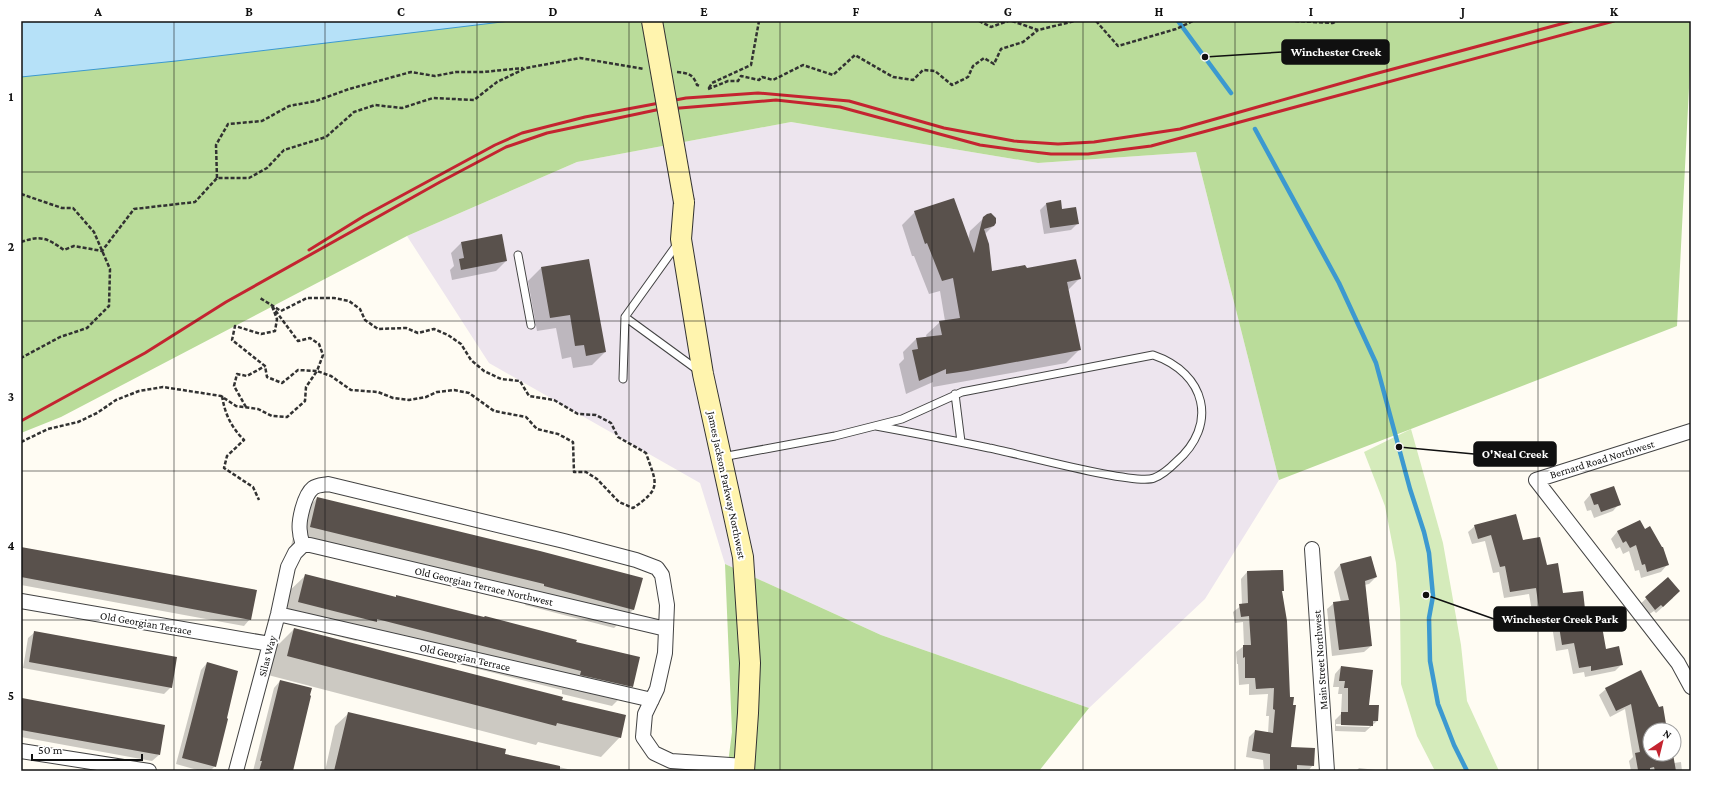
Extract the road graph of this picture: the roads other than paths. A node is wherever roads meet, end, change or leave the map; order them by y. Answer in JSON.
{"nodes":[{"id":1,"x":652,"y":21,"type":"edge"},
{"id":2,"x":681,"y":239,"type":"junction"},
{"id":3,"x":518,"y":255,"type":"dead end"},
{"id":4,"x":625,"y":318,"type":"junction"},
{"id":5,"x":531,"y":325,"type":"dead end"},
{"id":6,"x":703,"y":374,"type":"junction"},
{"id":7,"x":623,"y":379,"type":"dead end"},
{"id":8,"x":955,"y":394,"type":"junction"},
{"id":9,"x":876,"y":426,"type":"junction"},
{"id":10,"x":1691,"y":431,"type":"edge"},
{"id":11,"x":961,"y":442,"type":"junction"},
{"id":12,"x":721,"y":457,"type":"junction"},
{"id":13,"x":303,"y":545,"type":"junction"},
{"id":14,"x":1312,"y":549,"type":"dead end"},
{"id":15,"x":21,"y":601,"type":"edge"},
{"id":16,"x":278,"y":614,"type":"junction"},
{"id":17,"x":666,"y":629,"type":"junction"},
{"id":18,"x":270,"y":644,"type":"junction"},
{"id":19,"x":1691,"y":687,"type":"edge"},
{"id":20,"x":652,"y":700,"type":"junction"},
{"id":21,"x":21,"y":751,"type":"edge"},
{"id":22,"x":744,"y":768,"type":"edge"},
{"id":23,"x":149,"y":771,"type":"edge"},
{"id":24,"x":236,"y":771,"type":"edge"},
{"id":25,"x":1327,"y":771,"type":"edge"}],
"edges":[{"from":1,"to":2,"type":"main road","name":"James Jackson Parkway Northwest","bridge":true},
{"from":2,"to":4,"type":"lane"},
{"from":2,"to":6,"type":"main road","name":"James Jackson Parkway Northwest"},
{"from":3,"to":5,"type":"lane"},
{"from":4,"to":6,"type":"lane"},
{"from":4,"to":7,"type":"lane"},
{"from":6,"to":12,"type":"main road","name":"James Jackson Parkway Northwest"},
{"from":8,"to":9,"type":"lane"},
{"from":8,"to":11,"type":"lane"},
{"from":8,"to":11,"type":"lane"},
{"from":9,"to":11,"type":"lane"},
{"from":9,"to":12,"type":"lane"},
{"from":10,"to":19,"type":"street","name":"Bernard Road Northwest"},
{"from":12,"to":22,"type":"main road","name":"James Jackson Parkway Northwest"},
{"from":13,"to":16,"type":"street","name":"Silas Way"},
{"from":13,"to":17,"type":"street","name":"Old Georgian Terrace Northwest"},
{"from":13,"to":17,"type":"street"},
{"from":14,"to":25,"type":"street","name":"Main Street Northwest"},
{"from":15,"to":18,"type":"street","name":"Old Georgian Terrace"},
{"from":16,"to":18,"type":"street","name":"Silas Way"},
{"from":16,"to":20,"type":"street","name":"Old Georgian Terrace"},
{"from":17,"to":20,"type":"street"},
{"from":18,"to":24,"type":"street","name":"Silas Way"},
{"from":20,"to":22,"type":"street"},
{"from":21,"to":23,"type":"street"}]}
